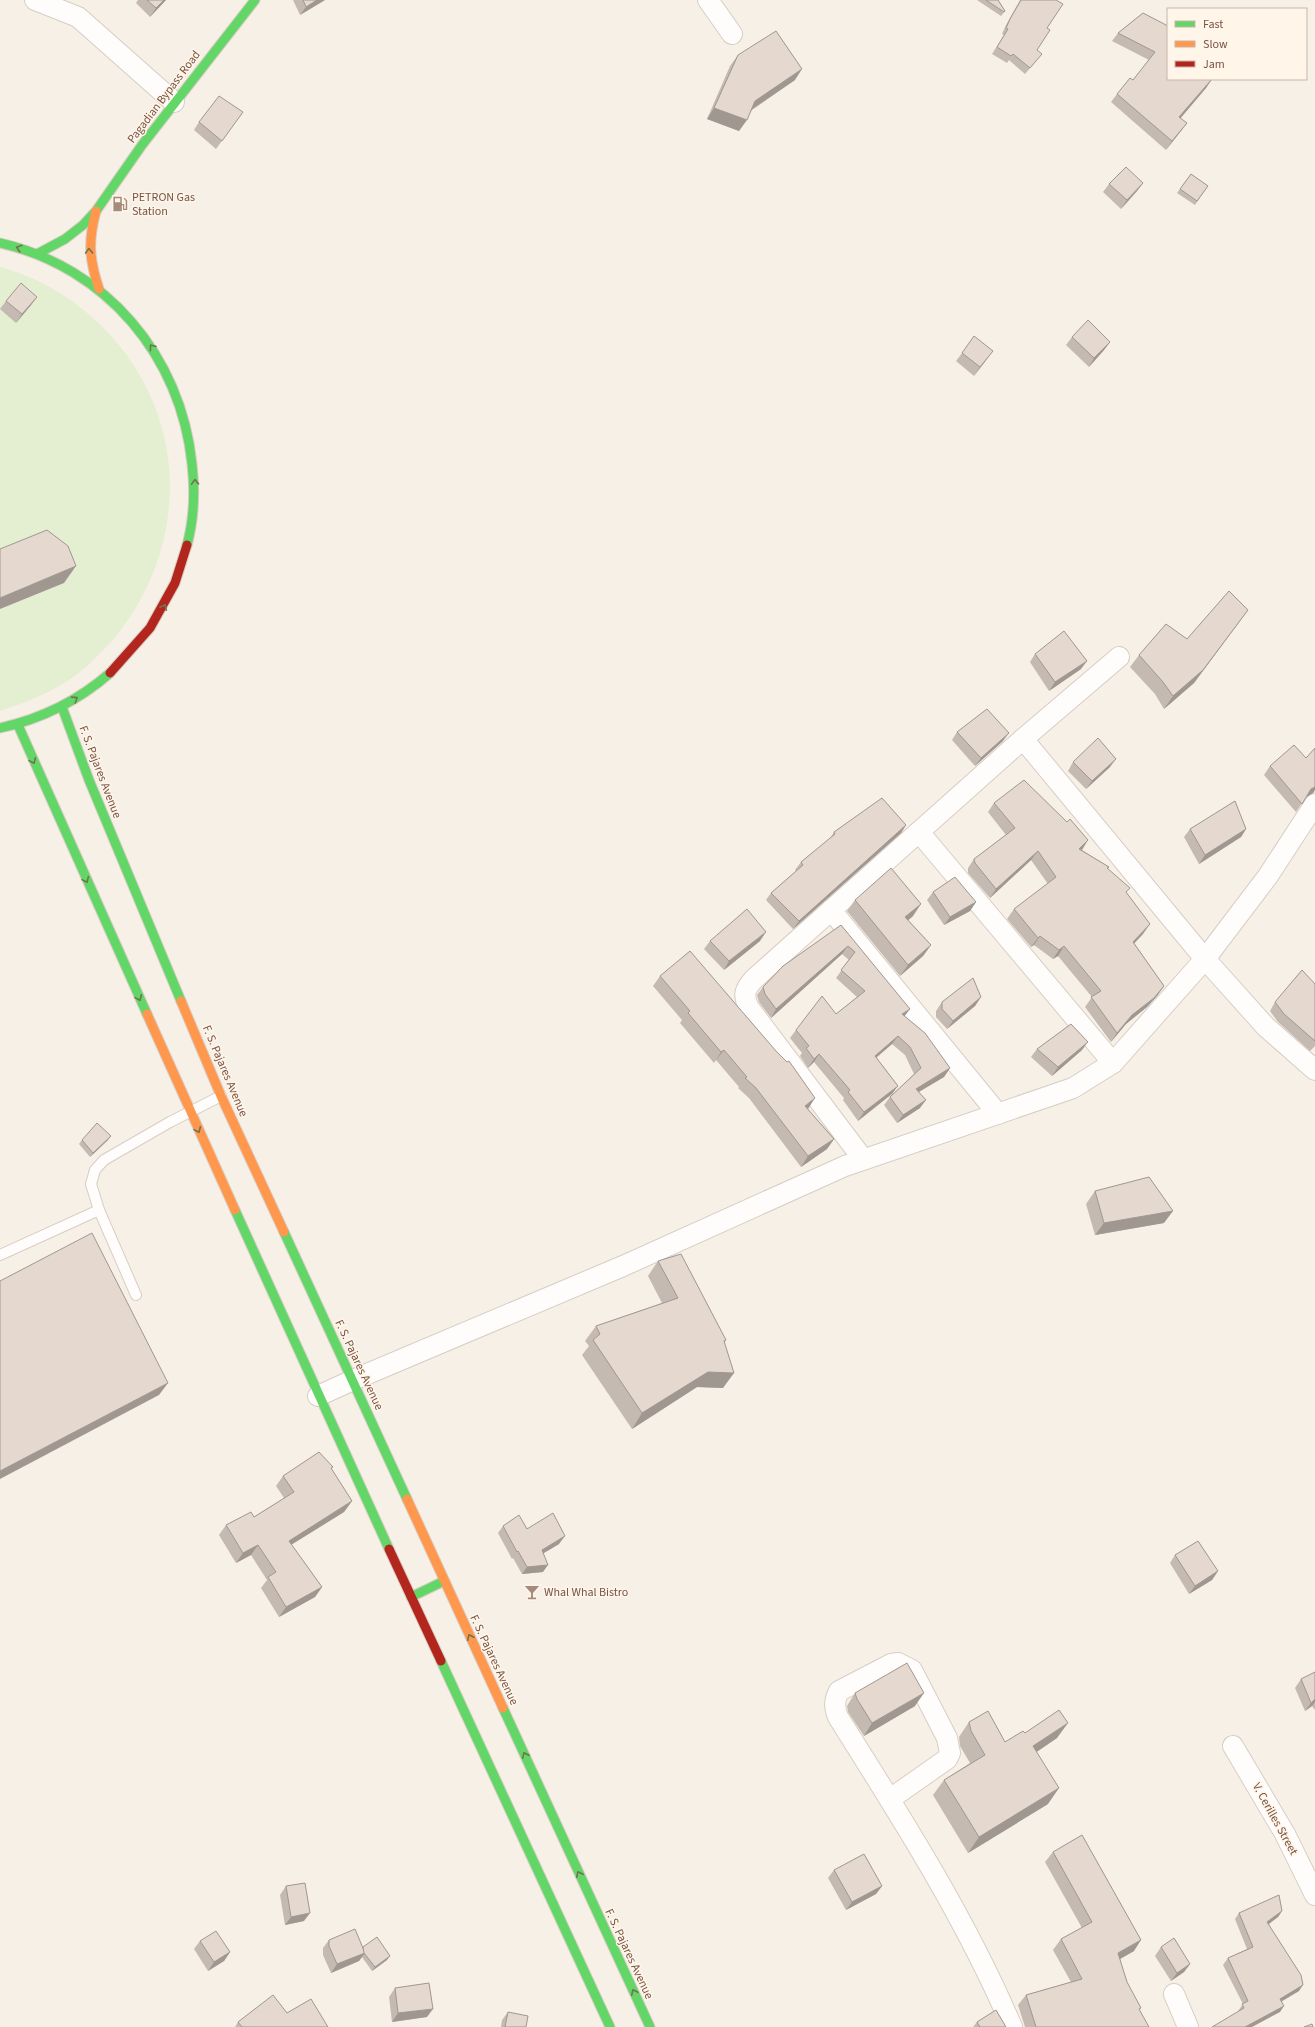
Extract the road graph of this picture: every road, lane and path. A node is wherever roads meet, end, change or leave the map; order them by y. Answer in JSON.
{"nodes":[{"id":1,"x":35,"y":0,"type":"edge"},
{"id":2,"x":255,"y":0,"type":"edge"},
{"id":3,"x":708,"y":0,"type":"edge"},
{"id":4,"x":73,"y":8,"type":"edge"},
{"id":5,"x":732,"y":34,"type":"dead end"},
{"id":6,"x":174,"y":102,"type":"junction"},
{"id":7,"x":96,"y":211,"type":"junction"},
{"id":8,"x":0,"y":243,"type":"edge"},
{"id":9,"x":37,"y":254,"type":"junction"},
{"id":10,"x":99,"y":289,"type":"junction"},
{"id":11,"x":1119,"y":658,"type":"dead end"},
{"id":12,"x":62,"y":707,"type":"junction"},
{"id":13,"x":18,"y":725,"type":"junction"},
{"id":14,"x":0,"y":728,"type":"edge"},
{"id":15,"x":1023,"y":739,"type":"junction"},
{"id":16,"x":1315,"y":804,"type":"edge"},
{"id":17,"x":919,"y":832,"type":"junction"},
{"id":18,"x":831,"y":910,"type":"junction"},
{"id":19,"x":1205,"y":959,"type":"junction"},
{"id":20,"x":1113,"y":1062,"type":"junction"},
{"id":21,"x":1315,"y":1070,"type":"edge"},
{"id":22,"x":221,"y":1096,"type":"junction"},
{"id":23,"x":190,"y":1112,"type":"junction"},
{"id":24,"x":998,"y":1114,"type":"junction"},
{"id":25,"x":863,"y":1160,"type":"junction"},
{"id":26,"x":99,"y":1210,"type":"junction"},
{"id":27,"x":0,"y":1256,"type":"edge"},
{"id":28,"x":136,"y":1295,"type":"dead end"},
{"id":29,"x":353,"y":1380,"type":"junction"},
{"id":30,"x":318,"y":1396,"type":"junction"},
{"id":31,"x":444,"y":1581,"type":"junction"},
{"id":32,"x":411,"y":1597,"type":"junction"},
{"id":33,"x":1233,"y":1746,"type":"dead end"},
{"id":34,"x":890,"y":1799,"type":"junction"},
{"id":35,"x":1315,"y":1895,"type":"edge"},
{"id":36,"x":1174,"y":1994,"type":"dead end"},
{"id":37,"x":610,"y":2027,"type":"edge"},
{"id":38,"x":650,"y":2027,"type":"edge"},
{"id":39,"x":1012,"y":2027,"type":"edge"},
{"id":40,"x":1188,"y":2027,"type":"edge"}],
"edges":[{"from":1,"to":4,"type":"street"},
{"from":2,"to":6,"type":"main road","name":"Pagadian Bypass Road"},
{"from":3,"to":5,"type":"street"},
{"from":4,"to":6,"type":"street"},
{"from":6,"to":7,"type":"main road","name":"Pagadian Bypass Road"},
{"from":7,"to":9,"type":"main road","name":"Pagadian Bypass Road"},
{"from":10,"to":7,"type":"main road","name":"Pagadian Bypass Road","one_way":true},
{"from":9,"to":8,"type":"main road","one_way":true},
{"from":9,"to":10,"type":"main road"},
{"from":12,"to":10,"type":"main road","one_way":true},
{"from":11,"to":15,"type":"street"},
{"from":12,"to":13,"type":"main road"},
{"from":12,"to":22,"type":"main road","name":"F. S. Pajares Avenue"},
{"from":13,"to":14,"type":"main road"},
{"from":13,"to":23,"type":"main road","one_way":true},
{"from":15,"to":17,"type":"street"},
{"from":15,"to":19,"type":"street"},
{"from":16,"to":19,"type":"street"},
{"from":17,"to":18,"type":"street"},
{"from":17,"to":20,"type":"street"},
{"from":18,"to":24,"type":"street"},
{"from":18,"to":25,"type":"street"},
{"from":19,"to":20,"type":"street"},
{"from":19,"to":21,"type":"street"},
{"from":20,"to":24,"type":"street"},
{"from":22,"to":23,"type":"lane"},
{"from":22,"to":29,"type":"main road","name":"F. S. Pajares Avenue"},
{"from":23,"to":26,"type":"lane"},
{"from":23,"to":30,"type":"main road","one_way":true},
{"from":24,"to":25,"type":"street"},
{"from":25,"to":29,"type":"street"},
{"from":26,"to":27,"type":"lane"},
{"from":26,"to":28,"type":"lane"},
{"from":29,"to":30,"type":"street"},
{"from":29,"to":31,"type":"main road","name":"F. S. Pajares Avenue"},
{"from":30,"to":32,"type":"main road"},
{"from":31,"to":32,"type":"main road"},
{"from":38,"to":31,"type":"main road","name":"F. S. Pajares Avenue","one_way":true},
{"from":32,"to":37,"type":"main road"},
{"from":33,"to":35,"type":"street","name":"V. Cerilles Street"},
{"from":34,"to":34,"type":"street"},
{"from":34,"to":39,"type":"street"},
{"from":36,"to":40,"type":"street"}]}
